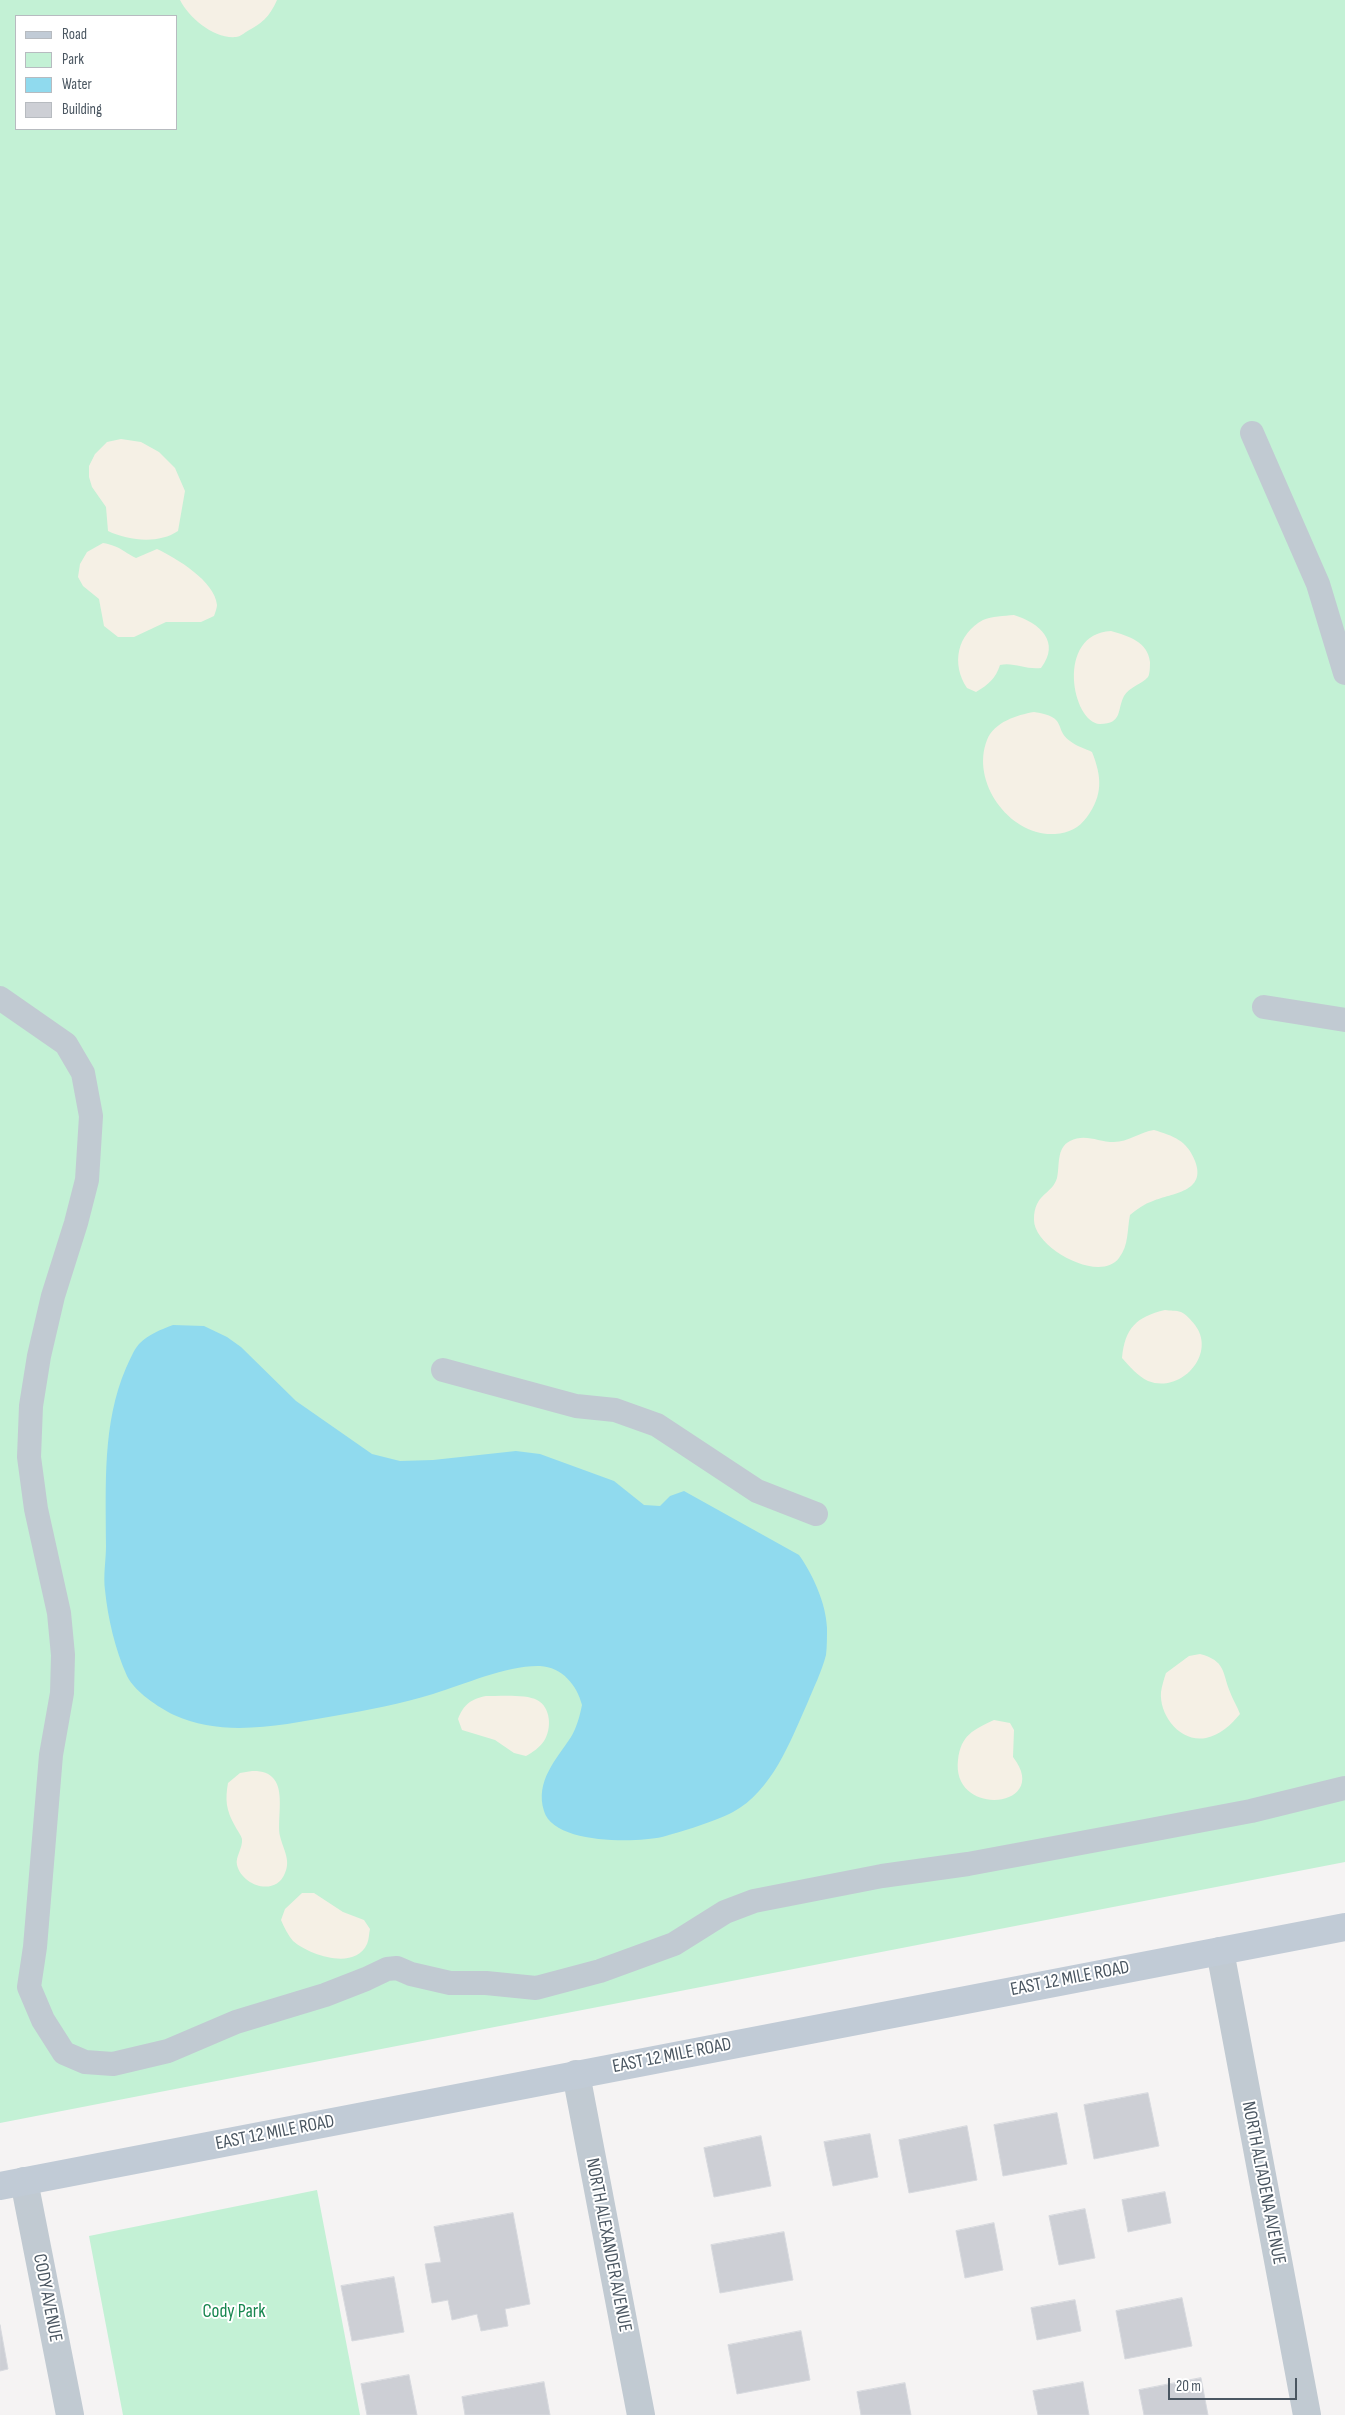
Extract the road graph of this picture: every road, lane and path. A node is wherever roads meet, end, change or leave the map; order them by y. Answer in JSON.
{"nodes":[{"id":1,"x":1252,"y":433,"type":"dead end"},
{"id":2,"x":1345,"y":673,"type":"edge"},
{"id":3,"x":0,"y":998,"type":"edge"},
{"id":4,"x":1264,"y":1007,"type":"dead end"},
{"id":5,"x":1345,"y":1020,"type":"edge"},
{"id":6,"x":444,"y":1370,"type":"dead end"},
{"id":7,"x":816,"y":1514,"type":"dead end"},
{"id":8,"x":1345,"y":1788,"type":"edge"},
{"id":9,"x":1345,"y":1927,"type":"edge"},
{"id":10,"x":1220,"y":1951,"type":"junction"},
{"id":11,"x":576,"y":2074,"type":"junction"},
{"id":12,"x":12,"y":2183,"type":"edge"},
{"id":13,"x":70,"y":2415,"type":"edge"},
{"id":14,"x":640,"y":2415,"type":"edge"},
{"id":15,"x":1307,"y":2415,"type":"edge"}],
"edges":[{"from":1,"to":2,"type":"lane"},
{"from":3,"to":8,"type":"lane"},
{"from":4,"to":5,"type":"lane"},
{"from":6,"to":7,"type":"lane"},
{"from":9,"to":10,"type":"main road","name":"EAST 12 MILE ROAD"},
{"from":10,"to":11,"type":"main road","name":"EAST 12 MILE ROAD"},
{"from":10,"to":15,"type":"street","name":"NORTH ALTADENA AVENUE"},
{"from":11,"to":12,"type":"main road","name":"EAST 12 MILE ROAD"},
{"from":11,"to":14,"type":"street","name":"NORTH ALEXANDER AVENUE"},
{"from":12,"to":13,"type":"street","name":"CODY AVENUE"}]}
